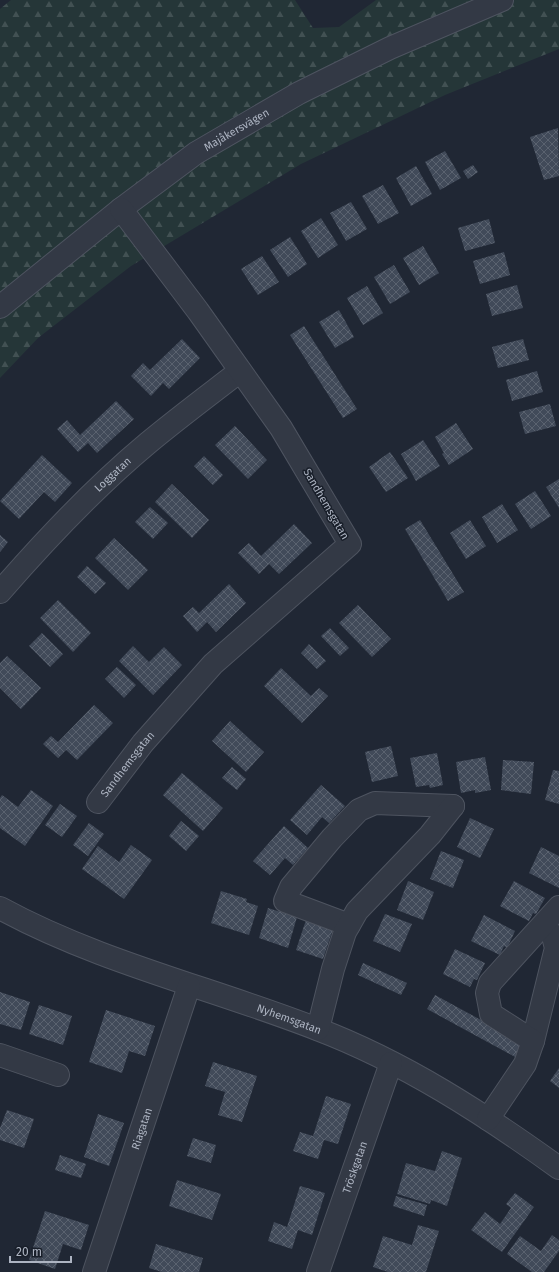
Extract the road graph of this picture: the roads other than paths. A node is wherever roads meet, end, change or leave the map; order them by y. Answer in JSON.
{"nodes":[{"id":1,"x":502,"y":0,"type":"edge"},
{"id":2,"x":121,"y":209,"type":"junction"},
{"id":3,"x":0,"y":307,"type":"edge"},
{"id":4,"x":240,"y":371,"type":"junction"},
{"id":5,"x":0,"y":592,"type":"edge"},
{"id":6,"x":98,"y":802,"type":"dead end"},
{"id":7,"x":559,"y":907,"type":"edge"},
{"id":8,"x":0,"y":908,"type":"edge"},
{"id":9,"x":544,"y":924,"type":"junction"},
{"id":10,"x":349,"y":925,"type":"junction"},
{"id":11,"x":189,"y":986,"type":"junction"},
{"id":12,"x":318,"y":1029,"type":"junction"},
{"id":13,"x":533,"y":1041,"type":"junction"},
{"id":14,"x":0,"y":1055,"type":"edge"},
{"id":15,"x":391,"y":1063,"type":"junction"},
{"id":16,"x":58,"y":1075,"type":"dead end"},
{"id":17,"x":488,"y":1120,"type":"junction"},
{"id":18,"x":559,"y":1168,"type":"edge"},
{"id":19,"x":94,"y":1272,"type":"edge"},
{"id":20,"x":318,"y":1272,"type":"edge"}],
"edges":[{"from":1,"to":2,"type":"street","name":"Majåkersvägen"},
{"from":2,"to":3,"type":"street","name":"Majåkersvägen"},
{"from":2,"to":4,"type":"street","name":"Sandhemsgatan"},
{"from":4,"to":5,"type":"street","name":"Loggatan"},
{"from":4,"to":6,"type":"street","name":"Sandhemsgatan"},
{"from":7,"to":9,"type":"street"},
{"from":8,"to":11,"type":"street","name":"Nyhemsgatan"},
{"from":9,"to":13,"type":"street"},
{"from":9,"to":13,"type":"street"},
{"from":10,"to":10,"type":"street"},
{"from":10,"to":12,"type":"street"},
{"from":11,"to":12,"type":"street","name":"Nyhemsgatan"},
{"from":11,"to":19,"type":"street","name":"Riagatan"},
{"from":12,"to":15,"type":"street","name":"Nyhemsgatan"},
{"from":13,"to":17,"type":"street"},
{"from":14,"to":16,"type":"street"},
{"from":15,"to":17,"type":"street","name":"Nyhemsgatan"},
{"from":15,"to":20,"type":"street","name":"Tröskgatan"},
{"from":17,"to":18,"type":"street","name":"Nyhemsgatan"}]}
